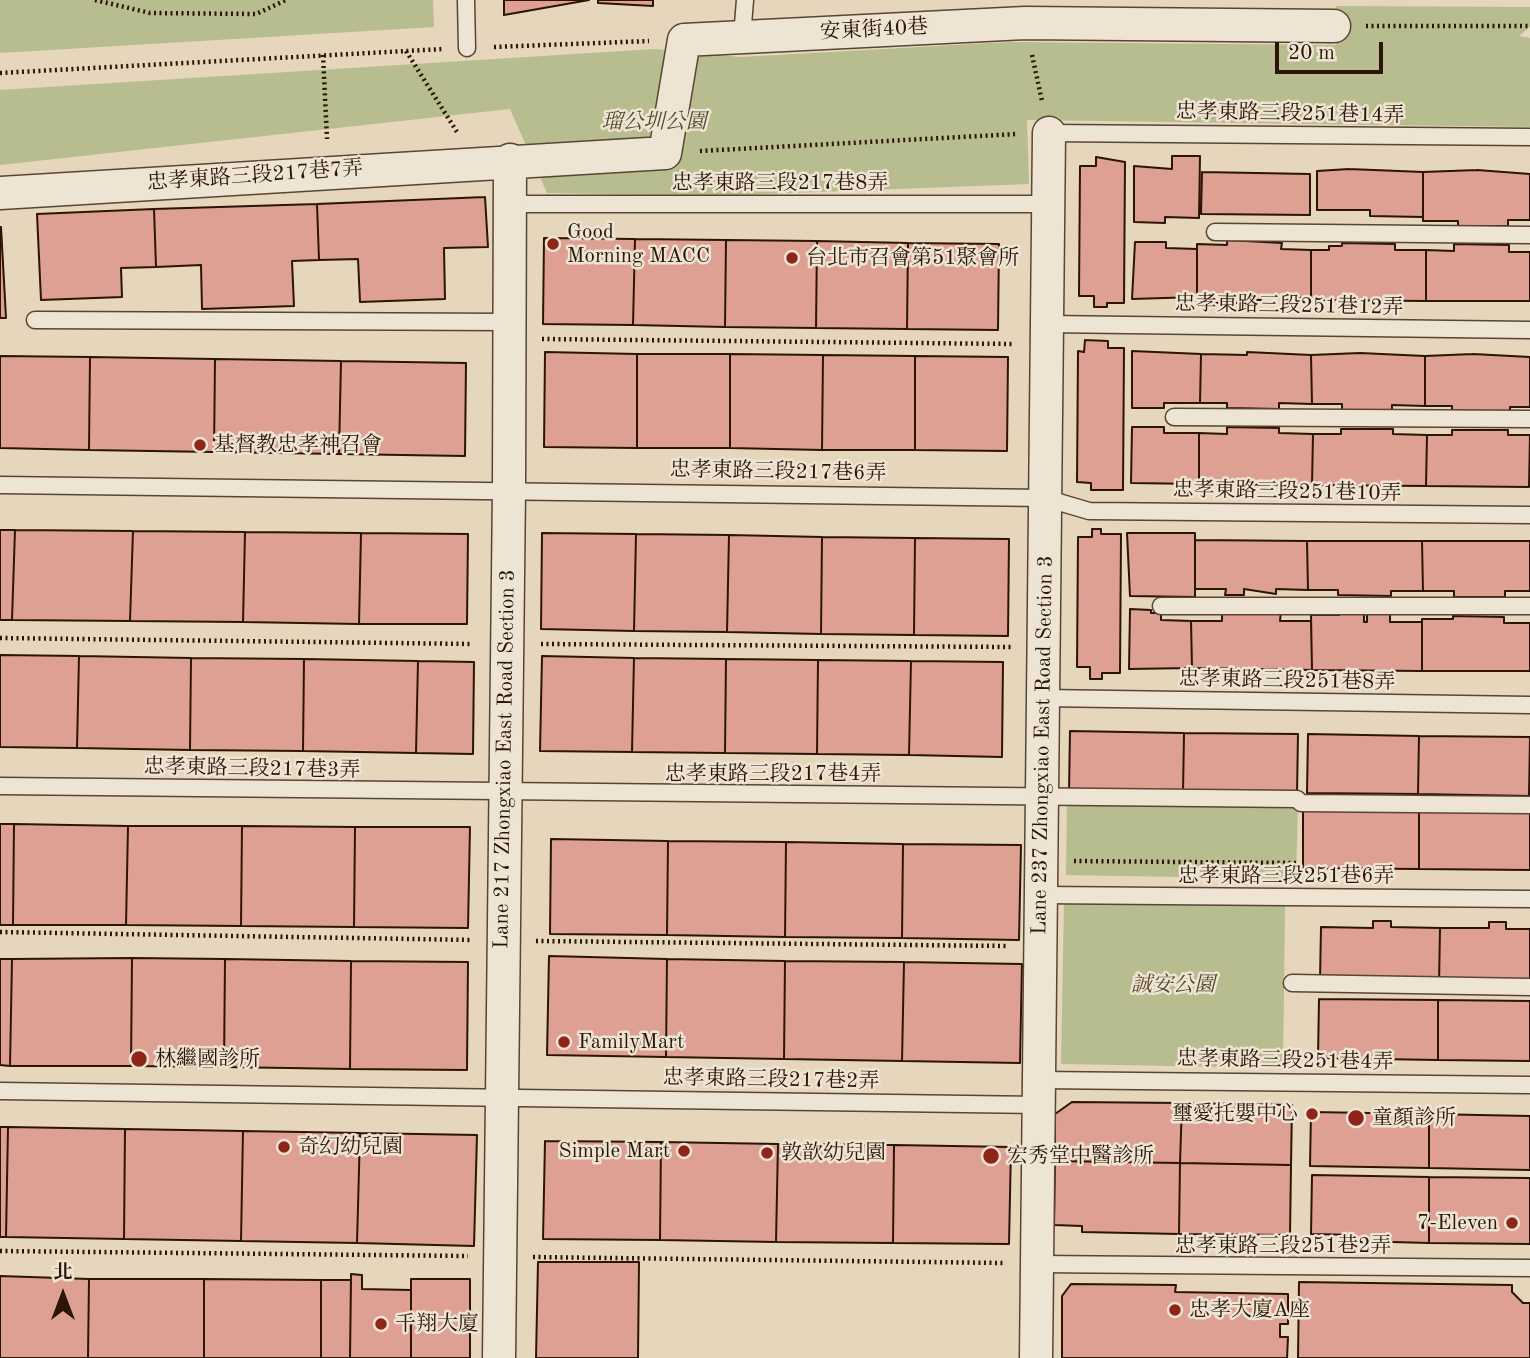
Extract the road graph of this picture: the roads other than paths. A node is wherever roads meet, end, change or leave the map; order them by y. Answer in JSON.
{"nodes":[{"id":1,"x":466,"y":0,"type":"edge"},
{"id":2,"x":745,"y":0,"type":"edge"},
{"id":3,"x":1025,"y":12,"type":"edge"},
{"id":4,"x":1334,"y":26,"type":"road end"},
{"id":5,"x":742,"y":37,"type":"junction"},
{"id":6,"x":467,"y":48,"type":"road end"},
{"id":7,"x":1049,"y":133,"type":"joint"},
{"id":8,"x":1530,"y":137,"type":"edge"},
{"id":9,"x":510,"y":160,"type":"junction"},
{"id":10,"x":0,"y":193,"type":"edge"},
{"id":11,"x":511,"y":204,"type":"junction"},
{"id":12,"x":1049,"y":204,"type":"junction"},
{"id":13,"x":1215,"y":232,"type":"dead end"},
{"id":14,"x":1530,"y":235,"type":"edge"},
{"id":15,"x":35,"y":320,"type":"dead end"},
{"id":16,"x":510,"y":330,"type":"junction"},
{"id":17,"x":1530,"y":330,"type":"edge"},
{"id":18,"x":1047,"y":334,"type":"junction"},
{"id":19,"x":1174,"y":416,"type":"dead end"},
{"id":20,"x":1530,"y":419,"type":"edge"},
{"id":21,"x":0,"y":485,"type":"edge"},
{"id":22,"x":509,"y":489,"type":"junction"},
{"id":23,"x":1045,"y":498,"type":"junction"},
{"id":24,"x":1530,"y":515,"type":"edge"},
{"id":25,"x":1161,"y":606,"type":"dead end"},
{"id":26,"x":1530,"y":606,"type":"edge"},
{"id":27,"x":1043,"y":698,"type":"junction"},
{"id":28,"x":1530,"y":705,"type":"edge"},
{"id":29,"x":0,"y":786,"type":"edge"},
{"id":30,"x":503,"y":793,"type":"junction"},
{"id":31,"x":1042,"y":797,"type":"junction"},
{"id":32,"x":1530,"y":805,"type":"edge"},
{"id":33,"x":1041,"y":895,"type":"junction"},
{"id":34,"x":1530,"y":899,"type":"edge"},
{"id":35,"x":1292,"y":983,"type":"dead end"},
{"id":36,"x":1530,"y":987,"type":"edge"},
{"id":37,"x":1530,"y":1084,"type":"edge"},
{"id":38,"x":0,"y":1091,"type":"edge"},
{"id":39,"x":1039,"y":1093,"type":"junction"},
{"id":40,"x":503,"y":1097,"type":"junction"},
{"id":41,"x":1036,"y":1264,"type":"junction"},
{"id":42,"x":1530,"y":1268,"type":"edge"},
{"id":43,"x":499,"y":1358,"type":"edge"},
{"id":44,"x":1036,"y":1358,"type":"edge"}],
"edges":[{"from":1,"to":6,"type":"lane"},
{"from":2,"to":5,"type":"lane"},
{"from":3,"to":4,"type":"street","name":"安東街40巷"},
{"from":3,"to":5,"type":"street","name":"安東街40巷"},
{"from":5,"to":9,"type":"street","name":"安東街40巷"},
{"from":7,"to":8,"type":"lane","name":"忠孝東路三段251巷14弄"},
{"from":7,"to":12,"type":"street","name":"Lane 237 Zhongxiao East Road Section 3"},
{"from":9,"to":10,"type":"street","name":"忠孝東路三段217巷7弄"},
{"from":9,"to":11,"type":"street","name":"Lane 217 Zhongxiao East Road Section 3"},
{"from":11,"to":12,"type":"lane","name":"忠孝東路三段217巷8弄"},
{"from":11,"to":16,"type":"street","name":"Lane 217 Zhongxiao East Road Section 3"},
{"from":12,"to":18,"type":"street","name":"Lane 237 Zhongxiao East Road Section 3"},
{"from":13,"to":14,"type":"lane"},
{"from":15,"to":16,"type":"lane"},
{"from":16,"to":22,"type":"street","name":"Lane 217 Zhongxiao East Road Section 3"},
{"from":17,"to":18,"type":"lane","name":"忠孝東路三段251巷12弄"},
{"from":18,"to":23,"type":"street","name":"Lane 237 Zhongxiao East Road Section 3"},
{"from":19,"to":20,"type":"lane"},
{"from":21,"to":22,"type":"lane","name":"忠孝東路三段217巷6弄"},
{"from":22,"to":23,"type":"lane","name":"忠孝東路三段217巷6弄"},
{"from":22,"to":30,"type":"street","name":"Lane 217 Zhongxiao East Road Section 3"},
{"from":23,"to":24,"type":"lane","name":"忠孝東路三段251巷10弄"},
{"from":23,"to":27,"type":"street","name":"Lane 237 Zhongxiao East Road Section 3"},
{"from":25,"to":26,"type":"lane"},
{"from":27,"to":28,"type":"lane","name":"忠孝東路三段251巷8弄"},
{"from":27,"to":31,"type":"street","name":"Lane 237 Zhongxiao East Road Section 3"},
{"from":29,"to":30,"type":"lane","name":"忠孝東路三段217巷3弄"},
{"from":30,"to":31,"type":"lane","name":"忠孝東路三段217巷4弄"},
{"from":30,"to":40,"type":"street","name":"Lane 217 Zhongxiao East Road Section 3"},
{"from":31,"to":32,"type":"lane","name":"忠孝東路三段217巷4弄"},
{"from":31,"to":33,"type":"street","name":"Lane 237 Zhongxiao East Road Section 3"},
{"from":33,"to":34,"type":"lane","name":"忠孝東路三段251巷6弄"},
{"from":33,"to":39,"type":"street","name":"Lane 237 Zhongxiao East Road Section 3"},
{"from":35,"to":36,"type":"lane"},
{"from":37,"to":39,"type":"lane","name":"忠孝東路三段251巷4弄"},
{"from":38,"to":40,"type":"lane","name":"忠孝東路三段217巷2弄"},
{"from":39,"to":40,"type":"lane","name":"忠孝東路三段217巷2弄"},
{"from":39,"to":41,"type":"street","name":"Lane 237 Zhongxiao East Road Section 3"},
{"from":40,"to":43,"type":"street","name":"Lane 217 Zhongxiao East Road Section 3"},
{"from":41,"to":42,"type":"lane","name":"忠孝東路三段251巷2弄"},
{"from":41,"to":44,"type":"street","name":"Lane 237 Zhongxiao East Road Section 3"}]}
